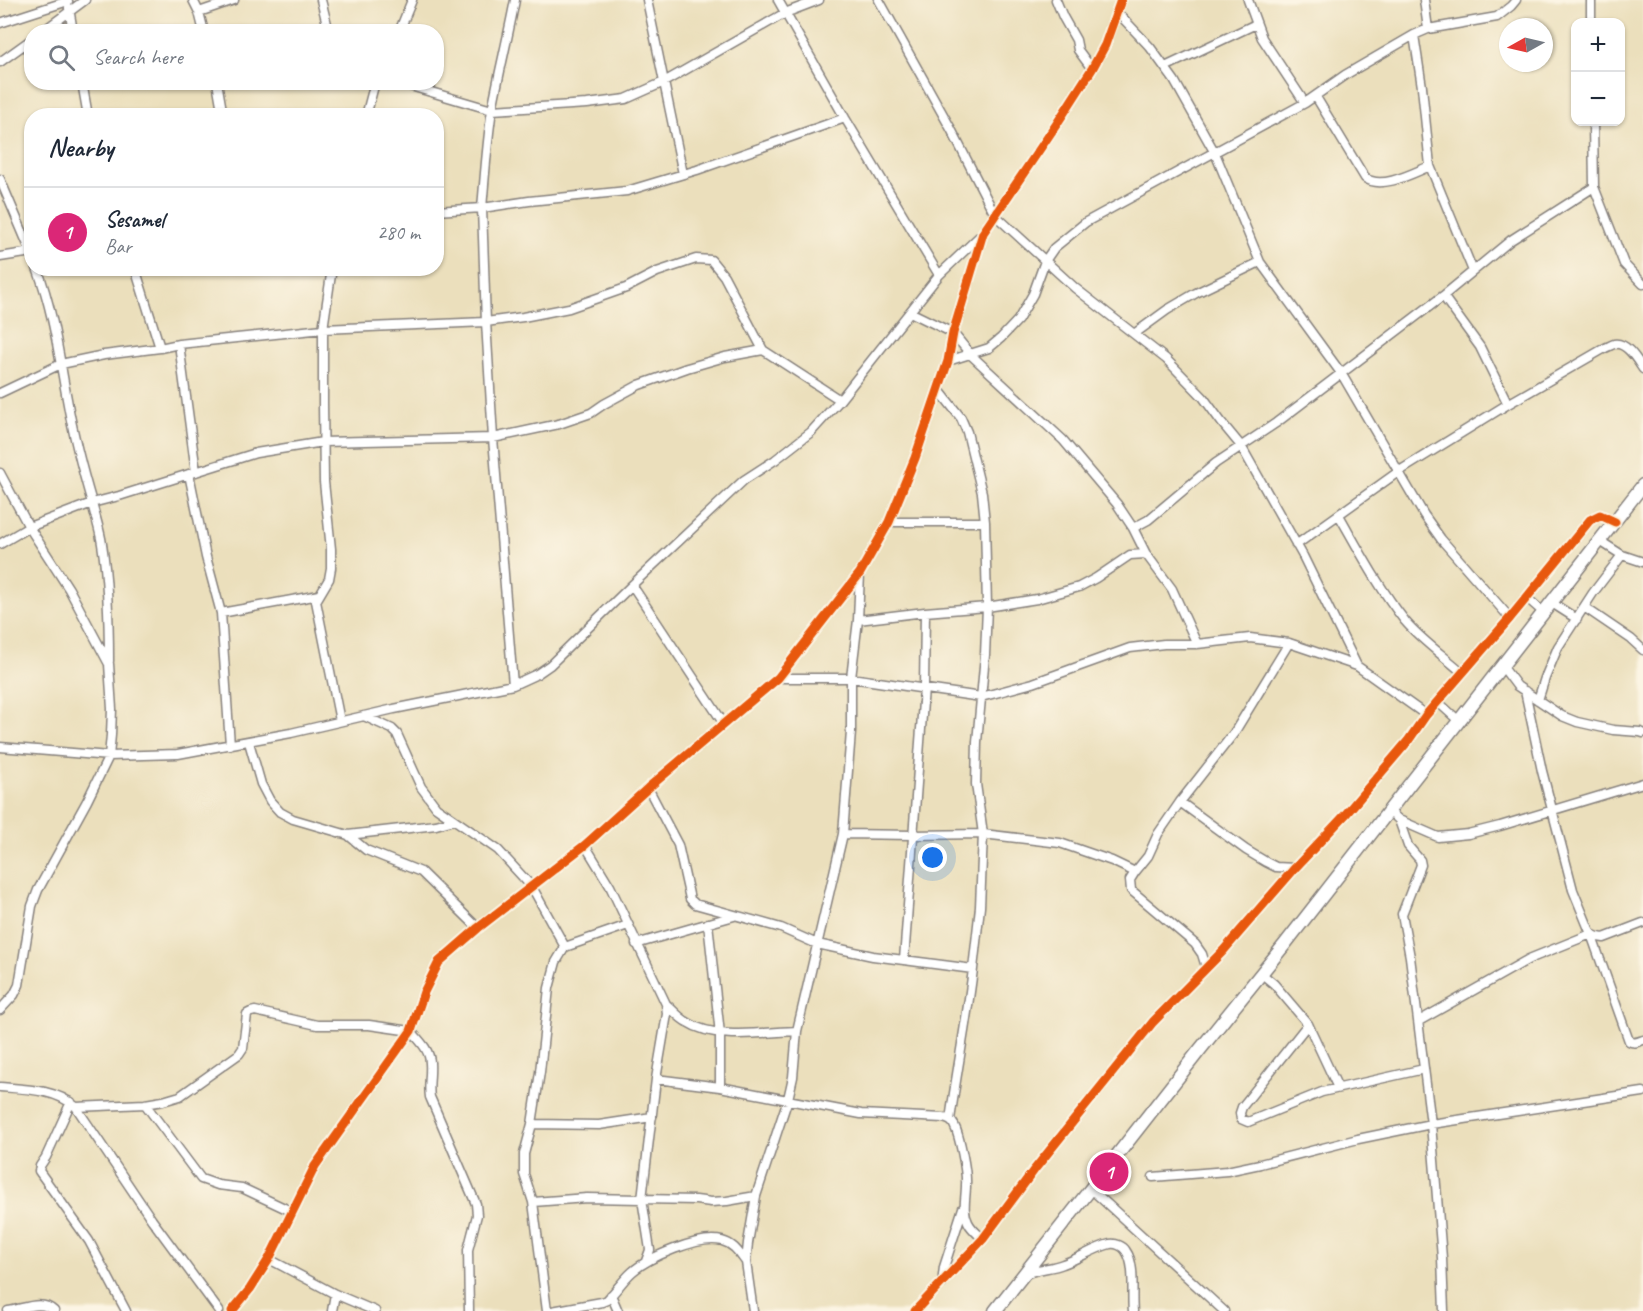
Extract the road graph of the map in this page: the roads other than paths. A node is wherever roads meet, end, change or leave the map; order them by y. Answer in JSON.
{"nodes":[{"id":1,"x":85,"y":0,"type":"edge"},
{"id":2,"x":193,"y":0,"type":"edge"},
{"id":3,"x":234,"y":0,"type":"edge"},
{"id":4,"x":321,"y":0,"type":"edge"},
{"id":5,"x":412,"y":0,"type":"edge"},
{"id":6,"x":515,"y":0,"type":"edge"},
{"id":7,"x":647,"y":0,"type":"edge"},
{"id":8,"x":778,"y":0,"type":"edge"},
{"id":9,"x":819,"y":0,"type":"edge"},
{"id":10,"x":879,"y":0,"type":"edge"},
{"id":11,"x":1056,"y":0,"type":"edge"},
{"id":12,"x":1121,"y":0,"type":"edge"},
{"id":13,"x":1248,"y":0,"type":"edge"},
{"id":14,"x":1424,"y":0,"type":"edge"},
{"id":15,"x":1516,"y":0,"type":"edge"},
{"id":16,"x":1591,"y":0,"type":"edge"},
{"id":17,"x":68,"y":1,"type":"edge"},
{"id":18,"x":70,"y":11,"type":"junction"},
{"id":19,"x":199,"y":12,"type":"junction"},
{"id":20,"x":1117,"y":12,"type":"junction"},
{"id":21,"x":785,"y":14,"type":"junction"},
{"id":22,"x":1591,"y":18,"type":"edge"},
{"id":23,"x":0,"y":23,"type":"edge"},
{"id":24,"x":53,"y":24,"type":"edge"},
{"id":25,"x":72,"y":24,"type":"edge"},
{"id":26,"x":202,"y":24,"type":"edge"},
{"id":27,"x":327,"y":24,"type":"edge"},
{"id":28,"x":402,"y":24,"type":"edge"},
{"id":29,"x":1256,"y":24,"type":"junction"},
{"id":30,"x":1428,"y":29,"type":"junction"},
{"id":31,"x":1414,"y":35,"type":"junction"},
{"id":32,"x":24,"y":45,"type":"edge"},
{"id":33,"x":0,"y":62,"type":"edge"},
{"id":34,"x":1165,"y":68,"type":"junction"},
{"id":35,"x":1092,"y":69,"type":"junction"},
{"id":36,"x":664,"y":82,"type":"junction"},
{"id":37,"x":83,"y":90,"type":"edge"},
{"id":38,"x":218,"y":90,"type":"edge"},
{"id":39,"x":373,"y":90,"type":"edge"},
{"id":40,"x":424,"y":90,"type":"edge"},
{"id":41,"x":1316,"y":96,"type":"junction"},
{"id":42,"x":1305,"y":103,"type":"junction"},
{"id":43,"x":87,"y":108,"type":"edge"},
{"id":44,"x":220,"y":108,"type":"edge"},
{"id":45,"x":368,"y":108,"type":"edge"},
{"id":46,"x":492,"y":110,"type":"junction"},
{"id":47,"x":845,"y":118,"type":"junction"},
{"id":48,"x":1593,"y":126,"type":"edge"},
{"id":49,"x":1215,"y":153,"type":"junction"},
{"id":50,"x":1430,"y":166,"type":"junction"},
{"id":51,"x":683,"y":174,"type":"junction"},
{"id":52,"x":0,"y":179,"type":"edge"},
{"id":53,"x":1594,"y":187,"type":"junction"},
{"id":54,"x":482,"y":208,"type":"junction"},
{"id":55,"x":444,"y":210,"type":"edge"},
{"id":56,"x":995,"y":214,"type":"junction"},
{"id":57,"x":24,"y":234,"type":"edge"},
{"id":58,"x":983,"y":234,"type":"junction"},
{"id":59,"x":24,"y":253,"type":"edge"},
{"id":60,"x":0,"y":257,"type":"edge"},
{"id":61,"x":1045,"y":261,"type":"junction"},
{"id":62,"x":1260,"y":262,"type":"junction"},
{"id":63,"x":1473,"y":271,"type":"junction"},
{"id":64,"x":939,"y":275,"type":"junction"},
{"id":65,"x":40,"y":276,"type":"edge"},
{"id":66,"x":138,"y":276,"type":"edge"},
{"id":67,"x":331,"y":276,"type":"edge"},
{"id":68,"x":1643,"y":284,"type":"edge"},
{"id":69,"x":1443,"y":296,"type":"junction"},
{"id":70,"x":910,"y":312,"type":"junction"},
{"id":71,"x":486,"y":322,"type":"junction"},
{"id":72,"x":323,"y":329,"type":"junction"},
{"id":73,"x":953,"y":333,"type":"junction"},
{"id":74,"x":1134,"y":334,"type":"junction"},
{"id":75,"x":179,"y":344,"type":"junction"},
{"id":76,"x":160,"y":348,"type":"junction"},
{"id":77,"x":763,"y":350,"type":"junction"},
{"id":78,"x":971,"y":355,"type":"junction"},
{"id":79,"x":948,"y":361,"type":"junction"},
{"id":80,"x":1643,"y":362,"type":"edge"},
{"id":81,"x":61,"y":364,"type":"junction"},
{"id":82,"x":1643,"y":368,"type":"edge"},
{"id":83,"x":1341,"y":373,"type":"junction"},
{"id":84,"x":939,"y":390,"type":"junction"},
{"id":85,"x":0,"y":393,"type":"edge"},
{"id":86,"x":840,"y":399,"type":"junction"},
{"id":87,"x":1508,"y":404,"type":"junction"},
{"id":88,"x":493,"y":438,"type":"junction"},
{"id":89,"x":323,"y":442,"type":"junction"},
{"id":90,"x":1242,"y":446,"type":"junction"},
{"id":91,"x":1398,"y":472,"type":"junction"},
{"id":92,"x":0,"y":473,"type":"edge"},
{"id":93,"x":192,"y":473,"type":"junction"},
{"id":94,"x":1643,"y":486,"type":"edge"},
{"id":95,"x":92,"y":503,"type":"junction"},
{"id":96,"x":1339,"y":515,"type":"junction"},
{"id":97,"x":889,"y":522,"type":"junction"},
{"id":98,"x":985,"y":522,"type":"junction"},
{"id":99,"x":1615,"y":522,"type":"junction"},
{"id":100,"x":29,"y":527,"type":"junction"},
{"id":101,"x":1133,"y":528,"type":"junction"},
{"id":102,"x":1600,"y":541,"type":"junction"},
{"id":103,"x":0,"y":544,"type":"edge"},
{"id":104,"x":1296,"y":545,"type":"junction"},
{"id":105,"x":1146,"y":554,"type":"junction"},
{"id":106,"x":1622,"y":555,"type":"junction"},
{"id":107,"x":1643,"y":562,"type":"edge"},
{"id":108,"x":860,"y":573,"type":"junction"},
{"id":109,"x":632,"y":585,"type":"junction"},
{"id":110,"x":319,"y":595,"type":"junction"},
{"id":111,"x":1527,"y":598,"type":"junction"},
{"id":112,"x":987,"y":607,"type":"junction"},
{"id":113,"x":1584,"y":607,"type":"junction"},
{"id":114,"x":1548,"y":608,"type":"junction"},
{"id":115,"x":925,"y":612,"type":"junction"},
{"id":116,"x":221,"y":613,"type":"junction"},
{"id":117,"x":1510,"y":618,"type":"junction"},
{"id":118,"x":1577,"y":619,"type":"junction"},
{"id":119,"x":858,"y":620,"type":"junction"},
{"id":120,"x":1289,"y":643,"type":"junction"},
{"id":121,"x":1197,"y":644,"type":"junction"},
{"id":122,"x":1643,"y":650,"type":"edge"},
{"id":123,"x":110,"y":664,"type":"junction"},
{"id":124,"x":1357,"y":666,"type":"junction"},
{"id":125,"x":1502,"y":666,"type":"junction"},
{"id":126,"x":1463,"y":673,"type":"junction"},
{"id":127,"x":778,"y":678,"type":"junction"},
{"id":128,"x":851,"y":678,"type":"junction"},
{"id":129,"x":513,"y":685,"type":"junction"},
{"id":130,"x":924,"y":688,"type":"junction"},
{"id":131,"x":1525,"y":691,"type":"junction"},
{"id":132,"x":981,"y":697,"type":"junction"},
{"id":133,"x":1538,"y":700,"type":"junction"},
{"id":134,"x":1438,"y":702,"type":"junction"},
{"id":135,"x":364,"y":716,"type":"junction"},
{"id":136,"x":1426,"y":716,"type":"junction"},
{"id":137,"x":340,"y":721,"type":"junction"},
{"id":138,"x":1459,"y":721,"type":"junction"},
{"id":139,"x":724,"y":724,"type":"junction"},
{"id":140,"x":1643,"y":734,"type":"edge"},
{"id":141,"x":249,"y":742,"type":"junction"},
{"id":142,"x":231,"y":744,"type":"junction"},
{"id":143,"x":0,"y":747,"type":"edge"},
{"id":144,"x":109,"y":756,"type":"junction"},
{"id":145,"x":1643,"y":783,"type":"edge"},
{"id":146,"x":648,"y":788,"type":"junction"},
{"id":147,"x":1180,"y":802,"type":"junction"},
{"id":148,"x":1552,"y":809,"type":"junction"},
{"id":149,"x":1389,"y":811,"type":"junction"},
{"id":150,"x":454,"y":820,"type":"junction"},
{"id":151,"x":1399,"y":820,"type":"junction"},
{"id":152,"x":843,"y":834,"type":"junction"},
{"id":153,"x":983,"y":834,"type":"junction"},
{"id":154,"x":348,"y":835,"type":"junction"},
{"id":155,"x":913,"y":835,"type":"junction"},
{"id":156,"x":585,"y":845,"type":"junction"},
{"id":157,"x":1295,"y":867,"type":"junction"},
{"id":158,"x":1135,"y":872,"type":"junction"},
{"id":159,"x":532,"y":887,"type":"junction"},
{"id":160,"x":734,"y":916,"type":"junction"},
{"id":161,"x":708,"y":923,"type":"junction"},
{"id":162,"x":1643,"y":923,"type":"edge"},
{"id":163,"x":628,"y":925,"type":"junction"},
{"id":164,"x":478,"y":928,"type":"junction"},
{"id":165,"x":1591,"y":933,"type":"junction"},
{"id":166,"x":636,"y":944,"type":"junction"},
{"id":167,"x":817,"y":944,"type":"junction"},
{"id":168,"x":565,"y":948,"type":"junction"},
{"id":169,"x":904,"y":960,"type":"junction"},
{"id":170,"x":1206,"y":967,"type":"junction"},
{"id":171,"x":973,"y":969,"type":"junction"},
{"id":172,"x":1262,"y":974,"type":"junction"},
{"id":173,"x":666,"y":1004,"type":"junction"},
{"id":174,"x":0,"y":1010,"type":"edge"},
{"id":175,"x":1419,"y":1021,"type":"junction"},
{"id":176,"x":1308,"y":1024,"type":"junction"},
{"id":177,"x":411,"y":1031,"type":"junction"},
{"id":178,"x":797,"y":1031,"type":"junction"},
{"id":179,"x":720,"y":1034,"type":"junction"},
{"id":180,"x":1643,"y":1040,"type":"edge"},
{"id":181,"x":1424,"y":1069,"type":"junction"},
{"id":182,"x":656,"y":1079,"type":"junction"},
{"id":183,"x":0,"y":1087,"type":"edge"},
{"id":184,"x":720,"y":1087,"type":"junction"},
{"id":185,"x":1338,"y":1088,"type":"junction"},
{"id":186,"x":1643,"y":1092,"type":"edge"},
{"id":187,"x":788,"y":1100,"type":"junction"},
{"id":188,"x":145,"y":1104,"type":"junction"},
{"id":189,"x":73,"y":1105,"type":"junction"},
{"id":190,"x":652,"y":1117,"type":"junction"},
{"id":191,"x":950,"y":1120,"type":"junction"},
{"id":192,"x":532,"y":1124,"type":"junction"},
{"id":193,"x":1431,"y":1124,"type":"junction"},
{"id":194,"x":1153,"y":1177,"type":"dead end"},
{"id":195,"x":1091,"y":1189,"type":"junction"},
{"id":196,"x":756,"y":1196,"type":"junction"},
{"id":197,"x":642,"y":1199,"type":"junction"},
{"id":198,"x":533,"y":1202,"type":"junction"},
{"id":199,"x":964,"y":1205,"type":"junction"},
{"id":200,"x":292,"y":1212,"type":"junction"},
{"id":201,"x":984,"y":1239,"type":"junction"},
{"id":202,"x":269,"y":1259,"type":"junction"},
{"id":203,"x":646,"y":1261,"type":"junction"},
{"id":204,"x":746,"y":1262,"type":"junction"},
{"id":205,"x":1021,"y":1276,"type":"junction"},
{"id":206,"x":942,"y":1284,"type":"junction"},
{"id":207,"x":335,"y":1294,"type":"junction"},
{"id":208,"x":612,"y":1295,"type":"junction"},
{"id":209,"x":8,"y":1311,"type":"edge"},
{"id":210,"x":54,"y":1311,"type":"edge"},
{"id":211,"x":126,"y":1311,"type":"edge"},
{"id":212,"x":219,"y":1311,"type":"edge"},
{"id":213,"x":231,"y":1311,"type":"edge"},
{"id":214,"x":332,"y":1311,"type":"edge"},
{"id":215,"x":375,"y":1311,"type":"edge"},
{"id":216,"x":469,"y":1311,"type":"edge"},
{"id":217,"x":550,"y":1311,"type":"edge"},
{"id":218,"x":618,"y":1311,"type":"edge"},
{"id":219,"x":753,"y":1311,"type":"edge"},
{"id":220,"x":915,"y":1311,"type":"edge"},
{"id":221,"x":995,"y":1311,"type":"edge"},
{"id":222,"x":1133,"y":1311,"type":"edge"},
{"id":223,"x":1224,"y":1311,"type":"edge"},
{"id":224,"x":1444,"y":1311,"type":"edge"}],
"edges":[{"from":1,"to":18,"type":"street"},
{"from":2,"to":19,"type":"street"},
{"from":3,"to":19,"type":"street"},
{"from":4,"to":27,"type":"street"},
{"from":5,"to":28,"type":"street"},
{"from":6,"to":46,"type":"street"},
{"from":7,"to":36,"type":"street"},
{"from":8,"to":21,"type":"street"},
{"from":9,"to":21,"type":"street"},
{"from":10,"to":56,"type":"street"},
{"from":11,"to":35,"type":"street"},
{"from":12,"to":20,"type":"street"},
{"from":13,"to":29,"type":"street"},
{"from":14,"to":30,"type":"street"},
{"from":15,"to":30,"type":"street"},
{"from":16,"to":22,"type":"street"},
{"from":17,"to":18,"type":"street"},
{"from":17,"to":23,"type":"street"},
{"from":18,"to":24,"type":"street"},
{"from":18,"to":25,"type":"street"},
{"from":19,"to":26,"type":"street"},
{"from":20,"to":34,"type":"street"},
{"from":20,"to":35,"type":"street"},
{"from":21,"to":36,"type":"street"},
{"from":21,"to":47,"type":"street"},
{"from":29,"to":34,"type":"street"},
{"from":29,"to":42,"type":"street"},
{"from":30,"to":31,"type":"street"},
{"from":31,"to":41,"type":"street"},
{"from":31,"to":50,"type":"street"},
{"from":32,"to":33,"type":"street"},
{"from":34,"to":49,"type":"street"},
{"from":35,"to":56,"type":"street"},
{"from":36,"to":46,"type":"street"},
{"from":36,"to":51,"type":"street"},
{"from":37,"to":43,"type":"street"},
{"from":38,"to":44,"type":"street"},
{"from":39,"to":45,"type":"street"},
{"from":40,"to":46,"type":"street"},
{"from":41,"to":42,"type":"street"},
{"from":41,"to":50,"type":"street"},
{"from":42,"to":49,"type":"street"},
{"from":46,"to":54,"type":"street"},
{"from":47,"to":51,"type":"street"},
{"from":47,"to":64,"type":"street"},
{"from":48,"to":53,"type":"street"},
{"from":49,"to":61,"type":"street"},
{"from":49,"to":62,"type":"street"},
{"from":50,"to":63,"type":"street"},
{"from":51,"to":54,"type":"street"},
{"from":52,"to":57,"type":"street"},
{"from":53,"to":63,"type":"street"},
{"from":53,"to":68,"type":"street"},
{"from":54,"to":55,"type":"street"},
{"from":54,"to":71,"type":"street"},
{"from":56,"to":58,"type":"street"},
{"from":56,"to":61,"type":"street"},
{"from":58,"to":64,"type":"street"},
{"from":58,"to":73,"type":"street"},
{"from":59,"to":60,"type":"street"},
{"from":61,"to":74,"type":"street"},
{"from":61,"to":78,"type":"street"},
{"from":62,"to":74,"type":"street"},
{"from":62,"to":83,"type":"street"},
{"from":63,"to":69,"type":"street"},
{"from":64,"to":70,"type":"street"},
{"from":65,"to":81,"type":"street"},
{"from":66,"to":76,"type":"street"},
{"from":67,"to":72,"type":"street"},
{"from":69,"to":83,"type":"street"},
{"from":69,"to":87,"type":"street"},
{"from":70,"to":73,"type":"street"},
{"from":70,"to":86,"type":"street"},
{"from":71,"to":72,"type":"street"},
{"from":71,"to":77,"type":"street"},
{"from":71,"to":88,"type":"street"},
{"from":72,"to":75,"type":"street"},
{"from":72,"to":89,"type":"street"},
{"from":73,"to":78,"type":"street"},
{"from":73,"to":79,"type":"street"},
{"from":74,"to":90,"type":"street"},
{"from":75,"to":76,"type":"street"},
{"from":75,"to":93,"type":"street"},
{"from":76,"to":81,"type":"street"},
{"from":77,"to":86,"type":"street"},
{"from":77,"to":88,"type":"street"},
{"from":78,"to":79,"type":"street"},
{"from":78,"to":101,"type":"street"},
{"from":79,"to":84,"type":"street"},
{"from":80,"to":82,"type":"street"},
{"from":81,"to":85,"type":"street"},
{"from":81,"to":95,"type":"street"},
{"from":82,"to":87,"type":"street"},
{"from":83,"to":90,"type":"street"},
{"from":83,"to":91,"type":"street"},
{"from":84,"to":97,"type":"street"},
{"from":84,"to":98,"type":"street"},
{"from":86,"to":109,"type":"street"},
{"from":87,"to":91,"type":"street"},
{"from":88,"to":89,"type":"street"},
{"from":88,"to":129,"type":"street"},
{"from":89,"to":93,"type":"street"},
{"from":89,"to":110,"type":"street"},
{"from":90,"to":101,"type":"street"},
{"from":90,"to":104,"type":"street"},
{"from":91,"to":96,"type":"street"},
{"from":91,"to":117,"type":"street"},
{"from":92,"to":100,"type":"street"},
{"from":93,"to":95,"type":"street"},
{"from":93,"to":116,"type":"street"},
{"from":94,"to":99,"type":"street"},
{"from":95,"to":100,"type":"street"},
{"from":95,"to":123,"type":"street"},
{"from":96,"to":104,"type":"street"},
{"from":96,"to":126,"type":"street"},
{"from":97,"to":98,"type":"street"},
{"from":97,"to":108,"type":"street"},
{"from":98,"to":112,"type":"street"},
{"from":99,"to":102,"type":"street"},
{"from":99,"to":111,"type":"street"},
{"from":100,"to":103,"type":"street"},
{"from":100,"to":123,"type":"street"},
{"from":101,"to":105,"type":"street"},
{"from":102,"to":106,"type":"street"},
{"from":102,"to":114,"type":"street"},
{"from":104,"to":124,"type":"street"},
{"from":105,"to":112,"type":"street"},
{"from":105,"to":121,"type":"street"},
{"from":106,"to":107,"type":"street"},
{"from":106,"to":113,"type":"street"},
{"from":108,"to":119,"type":"street"},
{"from":108,"to":127,"type":"street"},
{"from":109,"to":129,"type":"street"},
{"from":109,"to":139,"type":"street"},
{"from":110,"to":116,"type":"street"},
{"from":110,"to":137,"type":"street"},
{"from":111,"to":114,"type":"street"},
{"from":111,"to":117,"type":"street"},
{"from":112,"to":115,"type":"street"},
{"from":112,"to":132,"type":"street"},
{"from":113,"to":118,"type":"street"},
{"from":113,"to":122,"type":"street"},
{"from":114,"to":118,"type":"street"},
{"from":114,"to":125,"type":"street"},
{"from":115,"to":119,"type":"street"},
{"from":115,"to":130,"type":"street"},
{"from":116,"to":142,"type":"street"},
{"from":117,"to":126,"type":"street"},
{"from":118,"to":133,"type":"street"},
{"from":119,"to":128,"type":"street"},
{"from":120,"to":121,"type":"street"},
{"from":120,"to":124,"type":"street"},
{"from":120,"to":147,"type":"street"},
{"from":121,"to":132,"type":"street"},
{"from":123,"to":144,"type":"street"},
{"from":124,"to":136,"type":"street"},
{"from":125,"to":131,"type":"street"},
{"from":125,"to":138,"type":"street"},
{"from":126,"to":134,"type":"street"},
{"from":127,"to":128,"type":"street"},
{"from":127,"to":139,"type":"street"},
{"from":128,"to":130,"type":"street"},
{"from":128,"to":152,"type":"street"},
{"from":129,"to":135,"type":"street"},
{"from":130,"to":132,"type":"street"},
{"from":130,"to":155,"type":"street"},
{"from":131,"to":133,"type":"street"},
{"from":131,"to":148,"type":"street"},
{"from":132,"to":153,"type":"street"},
{"from":133,"to":140,"type":"street"},
{"from":134,"to":136,"type":"street"},
{"from":134,"to":138,"type":"street"},
{"from":135,"to":137,"type":"street"},
{"from":135,"to":150,"type":"street"},
{"from":136,"to":157,"type":"street"},
{"from":137,"to":141,"type":"street"},
{"from":138,"to":149,"type":"street"},
{"from":139,"to":146,"type":"street"},
{"from":141,"to":142,"type":"street"},
{"from":141,"to":154,"type":"street"},
{"from":142,"to":144,"type":"street"},
{"from":143,"to":144,"type":"street"},
{"from":144,"to":174,"type":"street"},
{"from":145,"to":148,"type":"street"},
{"from":146,"to":156,"type":"street"},
{"from":146,"to":160,"type":"street"},
{"from":147,"to":157,"type":"street"},
{"from":147,"to":158,"type":"street"},
{"from":148,"to":151,"type":"street"},
{"from":148,"to":165,"type":"street"},
{"from":149,"to":151,"type":"street"},
{"from":149,"to":172,"type":"street"},
{"from":150,"to":154,"type":"street"},
{"from":150,"to":159,"type":"street"},
{"from":151,"to":175,"type":"street"},
{"from":152,"to":155,"type":"street"},
{"from":152,"to":167,"type":"street"},
{"from":153,"to":155,"type":"street"},
{"from":153,"to":158,"type":"street"},
{"from":153,"to":171,"type":"street"},
{"from":154,"to":164,"type":"street"},
{"from":155,"to":169,"type":"street"},
{"from":156,"to":159,"type":"street"},
{"from":156,"to":163,"type":"street"},
{"from":157,"to":170,"type":"street"},
{"from":158,"to":170,"type":"street"},
{"from":159,"to":164,"type":"street"},
{"from":159,"to":168,"type":"street"},
{"from":160,"to":161,"type":"street"},
{"from":160,"to":167,"type":"street"},
{"from":161,"to":166,"type":"street"},
{"from":161,"to":179,"type":"street"},
{"from":162,"to":165,"type":"street"},
{"from":163,"to":166,"type":"street"},
{"from":163,"to":168,"type":"street"},
{"from":164,"to":177,"type":"street"},
{"from":165,"to":175,"type":"street"},
{"from":165,"to":180,"type":"street"},
{"from":166,"to":173,"type":"street"},
{"from":167,"to":169,"type":"street"},
{"from":167,"to":178,"type":"street"},
{"from":168,"to":192,"type":"street"},
{"from":169,"to":171,"type":"street"},
{"from":170,"to":201,"type":"street"},
{"from":171,"to":191,"type":"street"},
{"from":172,"to":176,"type":"street"},
{"from":172,"to":195,"type":"street"},
{"from":173,"to":179,"type":"street"},
{"from":173,"to":182,"type":"street"},
{"from":175,"to":181,"type":"street"},
{"from":176,"to":185,"type":"street"},
{"from":176,"to":185,"type":"street"},
{"from":177,"to":188,"type":"street"},
{"from":177,"to":200,"type":"street"},
{"from":177,"to":216,"type":"street"},
{"from":178,"to":179,"type":"street"},
{"from":178,"to":187,"type":"street"},
{"from":179,"to":184,"type":"street"},
{"from":181,"to":185,"type":"street"},
{"from":181,"to":193,"type":"street"},
{"from":182,"to":184,"type":"street"},
{"from":182,"to":190,"type":"street"},
{"from":183,"to":189,"type":"street"},
{"from":184,"to":187,"type":"street"},
{"from":186,"to":193,"type":"street"},
{"from":187,"to":191,"type":"street"},
{"from":187,"to":196,"type":"street"},
{"from":188,"to":189,"type":"street"},
{"from":188,"to":200,"type":"street"},
{"from":189,"to":211,"type":"street"},
{"from":189,"to":212,"type":"street"},
{"from":190,"to":192,"type":"street"},
{"from":190,"to":197,"type":"street"},
{"from":191,"to":199,"type":"street"},
{"from":192,"to":198,"type":"street"},
{"from":193,"to":194,"type":"street"},
{"from":193,"to":224,"type":"street"},
{"from":195,"to":205,"type":"street"},
{"from":195,"to":223,"type":"street"},
{"from":196,"to":197,"type":"street"},
{"from":196,"to":204,"type":"street"},
{"from":197,"to":198,"type":"street"},
{"from":197,"to":203,"type":"street"},
{"from":198,"to":217,"type":"street"},
{"from":199,"to":201,"type":"street"},
{"from":199,"to":206,"type":"street"},
{"from":200,"to":202,"type":"street"},
{"from":201,"to":206,"type":"street"},
{"from":202,"to":207,"type":"street"},
{"from":202,"to":213,"type":"street"},
{"from":203,"to":204,"type":"street"},
{"from":203,"to":208,"type":"street"},
{"from":204,"to":219,"type":"street"},
{"from":205,"to":221,"type":"street"},
{"from":205,"to":222,"type":"street"},
{"from":206,"to":220,"type":"street"},
{"from":207,"to":214,"type":"street"},
{"from":207,"to":215,"type":"street"},
{"from":208,"to":217,"type":"street"},
{"from":208,"to":218,"type":"street"},
{"from":209,"to":210,"type":"street"}]}
